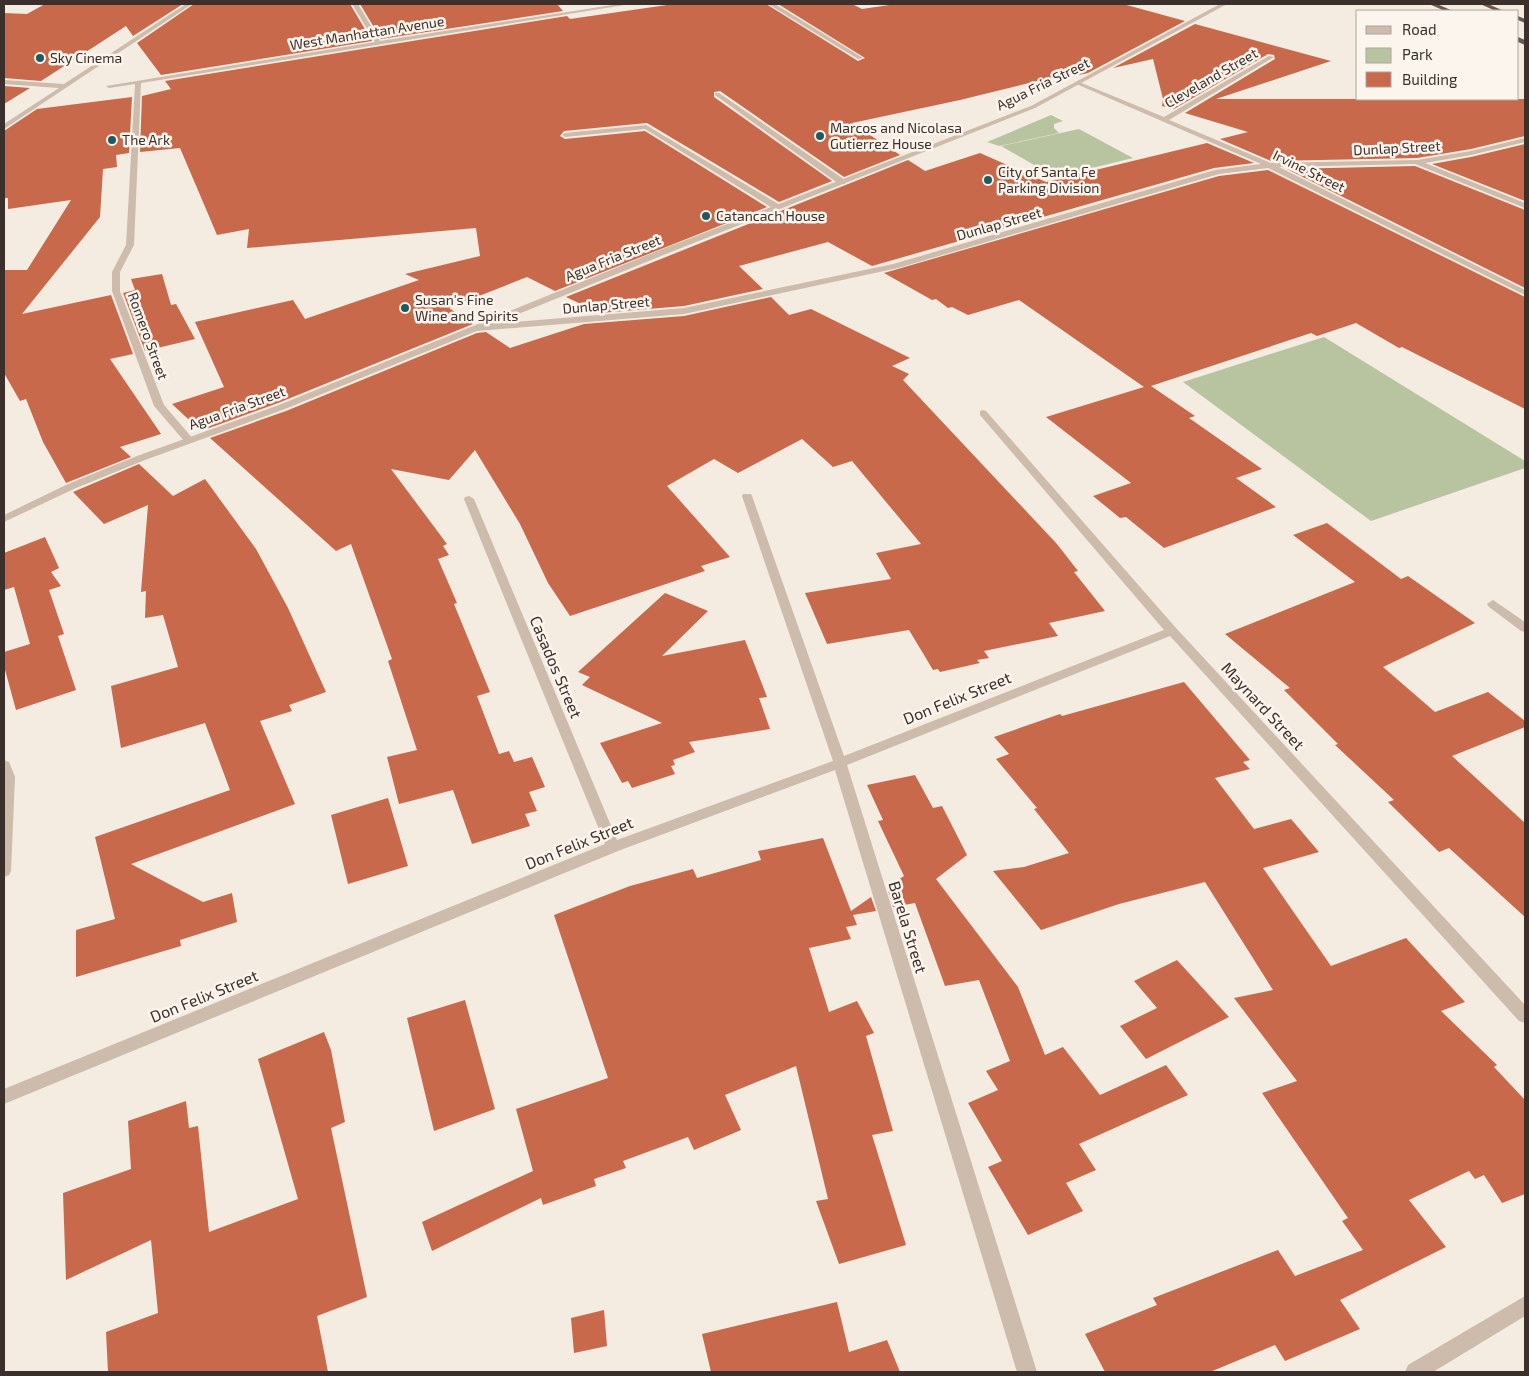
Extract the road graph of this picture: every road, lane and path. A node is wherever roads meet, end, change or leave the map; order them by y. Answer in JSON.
{"nodes":[{"id":1,"x":189,"y":4,"type":"edge"},
{"id":2,"x":355,"y":4,"type":"edge"},
{"id":3,"x":628,"y":4,"type":"edge"},
{"id":4,"x":770,"y":4,"type":"edge"},
{"id":5,"x":1224,"y":4,"type":"edge"},
{"id":6,"x":1432,"y":4,"type":"edge"},
{"id":7,"x":1483,"y":4,"type":"edge"},
{"id":8,"x":1447,"y":10,"type":"edge"},
{"id":9,"x":1498,"y":10,"type":"edge"},
{"id":10,"x":378,"y":44,"type":"junction"},
{"id":11,"x":1271,"y":57,"type":"dead end"},
{"id":12,"x":860,"y":58,"type":"dead end"},
{"id":13,"x":4,"y":82,"type":"edge"},
{"id":14,"x":138,"y":82,"type":"junction"},
{"id":15,"x":1077,"y":83,"type":"junction"},
{"id":16,"x":66,"y":86,"type":"junction"},
{"id":17,"x":109,"y":86,"type":"dead end"},
{"id":18,"x":717,"y":94,"type":"dead end"},
{"id":19,"x":1164,"y":120,"type":"junction"},
{"id":20,"x":4,"y":127,"type":"edge"},
{"id":21,"x":565,"y":135,"type":"dead end"},
{"id":22,"x":1525,"y":140,"type":"edge"},
{"id":23,"x":1416,"y":162,"type":"junction"},
{"id":24,"x":1267,"y":164,"type":"junction"},
{"id":25,"x":842,"y":182,"type":"junction"},
{"id":26,"x":1525,"y":206,"type":"edge"},
{"id":27,"x":777,"y":208,"type":"junction"},
{"id":28,"x":1525,"y":293,"type":"edge"},
{"id":29,"x":477,"y":328,"type":"junction"},
{"id":30,"x":983,"y":413,"type":"dead end"},
{"id":31,"x":189,"y":440,"type":"junction"},
{"id":32,"x":747,"y":496,"type":"dead end"},
{"id":33,"x":469,"y":499,"type":"dead end"},
{"id":34,"x":4,"y":520,"type":"edge"},
{"id":35,"x":1493,"y":604,"type":"dead end"},
{"id":36,"x":1525,"y":628,"type":"edge"},
{"id":37,"x":1172,"y":631,"type":"junction"},
{"id":38,"x":840,"y":763,"type":"junction"},
{"id":39,"x":4,"y":765,"type":"edge"},
{"id":40,"x":613,"y":847,"type":"junction"},
{"id":41,"x":4,"y":870,"type":"edge"},
{"id":42,"x":1525,"y":1016,"type":"edge"},
{"id":43,"x":4,"y":1097,"type":"edge"},
{"id":44,"x":1525,"y":1305,"type":"edge"},
{"id":45,"x":1027,"y":1372,"type":"edge"},
{"id":46,"x":1416,"y":1372,"type":"edge"}],
"edges":[{"from":1,"to":16,"type":"street"},
{"from":2,"to":10,"type":"street"},
{"from":3,"to":10,"type":"street","name":"West Manhattan Avenue"},
{"from":4,"to":12,"type":"street"},
{"from":5,"to":15,"type":"street","name":"Agua Fria Street"},
{"from":6,"to":8,"type":"highway"},
{"from":7,"to":9,"type":"highway"},
{"from":10,"to":14,"type":"street","name":"West Manhattan Avenue"},
{"from":11,"to":19,"type":"street","name":"Cleveland Street"},
{"from":13,"to":16,"type":"street"},
{"from":14,"to":17,"type":"street","name":"West Manhattan Avenue"},
{"from":14,"to":31,"type":"street","name":"Romero Street"},
{"from":15,"to":19,"type":"street","name":"Irvine Street"},
{"from":15,"to":25,"type":"street","name":"Agua Fria Street"},
{"from":16,"to":20,"type":"street"},
{"from":18,"to":25,"type":"street"},
{"from":19,"to":24,"type":"street","name":"Irvine Street"},
{"from":21,"to":27,"type":"street"},
{"from":22,"to":23,"type":"street","name":"Dunlap Street"},
{"from":23,"to":24,"type":"street","name":"Dunlap Street"},
{"from":23,"to":26,"type":"street"},
{"from":24,"to":28,"type":"street","name":"Irvine Street"},
{"from":24,"to":29,"type":"street","name":"Dunlap Street"},
{"from":25,"to":27,"type":"street","name":"Agua Fria Street"},
{"from":27,"to":29,"type":"street","name":"Agua Fria Street"},
{"from":29,"to":31,"type":"street","name":"Agua Fria Street"},
{"from":30,"to":37,"type":"street","name":"Maynard Street"},
{"from":31,"to":34,"type":"street","name":"Agua Fria Street"},
{"from":32,"to":38,"type":"street","name":"Barela Street"},
{"from":33,"to":40,"type":"street","name":"Casados Street"},
{"from":35,"to":36,"type":"street"},
{"from":37,"to":38,"type":"street","name":"Don Felix Street"},
{"from":37,"to":42,"type":"street","name":"Maynard Street"},
{"from":38,"to":40,"type":"street","name":"Don Felix Street"},
{"from":38,"to":45,"type":"street","name":"Barela Street"},
{"from":39,"to":41,"type":"street"},
{"from":40,"to":43,"type":"street","name":"Don Felix Street"},
{"from":44,"to":46,"type":"street"}]}
